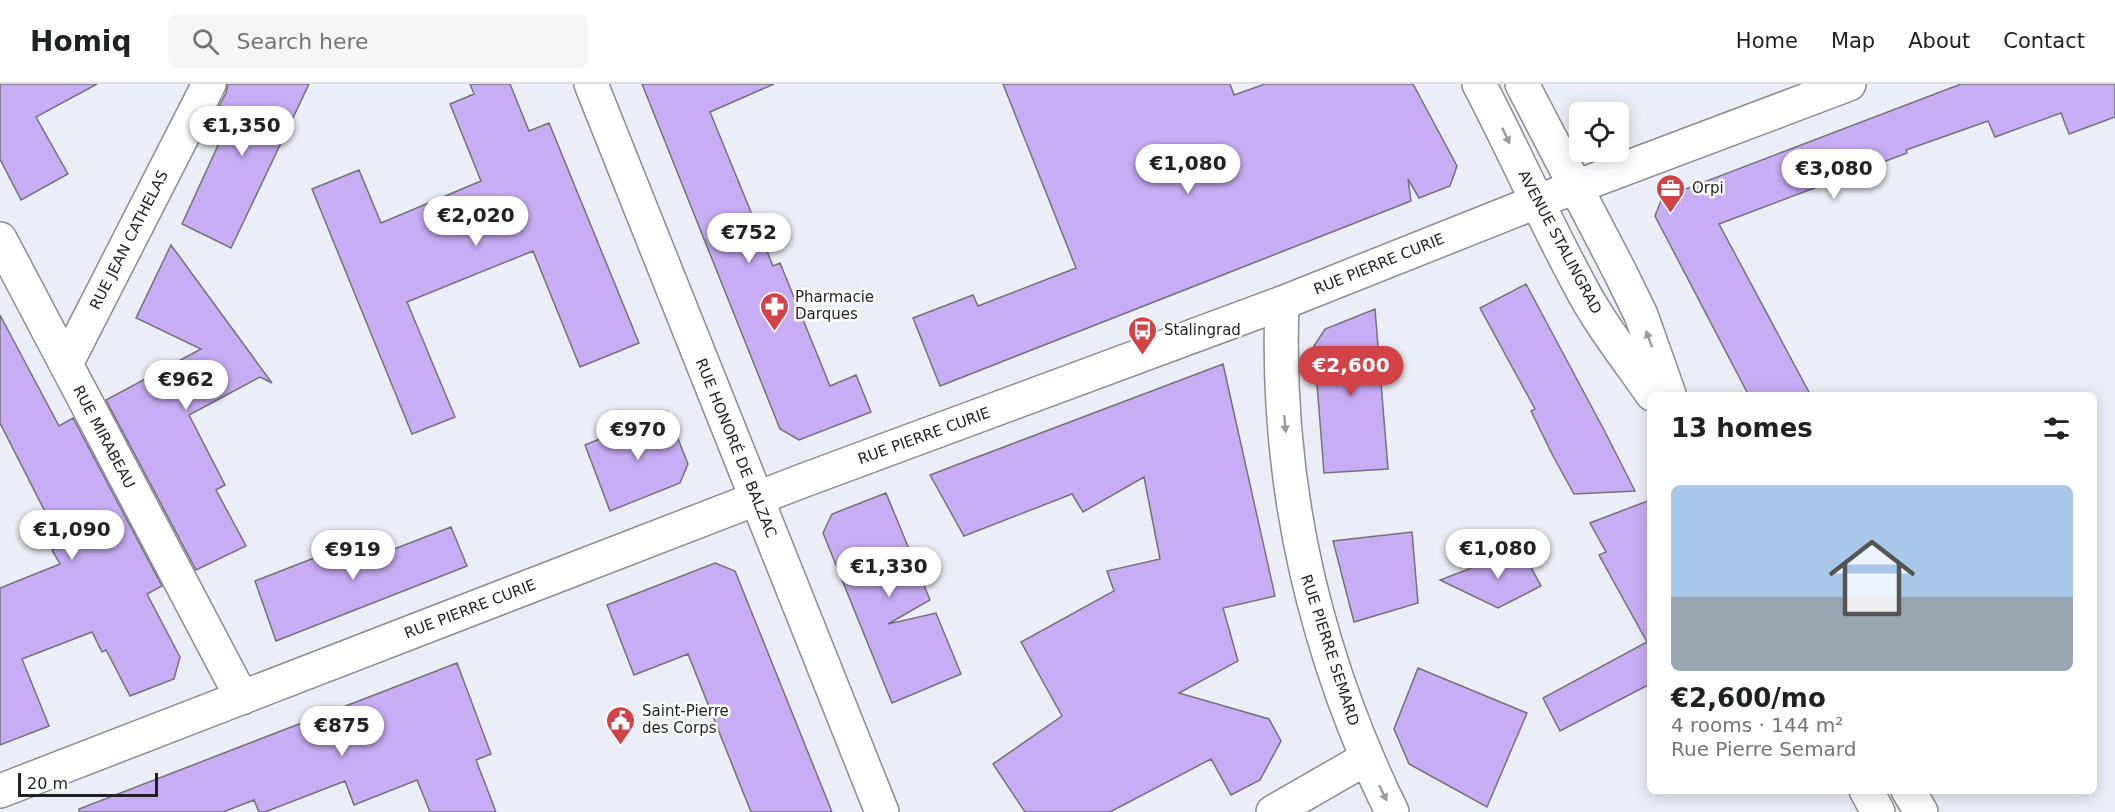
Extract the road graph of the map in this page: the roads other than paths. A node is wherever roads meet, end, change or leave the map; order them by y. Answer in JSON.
{"nodes":[{"id":1,"x":209,"y":84,"type":"edge"},
{"id":2,"x":591,"y":84,"type":"edge"},
{"id":3,"x":1479,"y":84,"type":"edge"},
{"id":4,"x":1522,"y":84,"type":"edge"},
{"id":5,"x":1849,"y":84,"type":"edge"},
{"id":6,"x":1577,"y":186,"type":"junction"},
{"id":7,"x":1536,"y":201,"type":"junction"},
{"id":8,"x":0,"y":239,"type":"edge"},
{"id":9,"x":1282,"y":303,"type":"junction"},
{"id":10,"x":66,"y":364,"type":"junction"},
{"id":11,"x":1651,"y":392,"type":"edge"},
{"id":12,"x":1668,"y":392,"type":"edge"},
{"id":13,"x":757,"y":500,"type":"junction"},
{"id":14,"x":242,"y":698,"type":"junction"},
{"id":15,"x":1367,"y":758,"type":"junction"},
{"id":16,"x":0,"y":791,"type":"edge"},
{"id":17,"x":1868,"y":794,"type":"edge"},
{"id":18,"x":1910,"y":794,"type":"edge"},
{"id":19,"x":882,"y":812,"type":"edge"},
{"id":20,"x":1273,"y":812,"type":"edge"},
{"id":21,"x":1392,"y":812,"type":"edge"},
{"id":22,"x":1878,"y":812,"type":"edge"},
{"id":23,"x":1921,"y":812,"type":"edge"}],
"edges":[{"from":1,"to":10,"type":"street","name":"RUE JEAN CATHELAS"},
{"from":2,"to":13,"type":"street","name":"RUE HONORÉ DE BALZAC"},
{"from":3,"to":7,"type":"street","name":"AVENUE STALINGRAD","one_way":true},
{"from":4,"to":6,"type":"street"},
{"from":5,"to":6,"type":"street","name":"RUE PIERRE CURIE"},
{"from":6,"to":7,"type":"street","name":"RUE PIERRE CURIE"},
{"from":12,"to":6,"type":"street","one_way":true},
{"from":7,"to":9,"type":"street","name":"RUE PIERRE CURIE"},
{"from":7,"to":11,"type":"street","name":"AVENUE STALINGRAD"},
{"from":8,"to":10,"type":"street","name":"RUE MIRABEAU"},
{"from":9,"to":13,"type":"street","name":"RUE PIERRE CURIE"},
{"from":9,"to":15,"type":"street","name":"RUE PIERRE SEMARD","one_way":true},
{"from":10,"to":14,"type":"street","name":"RUE MIRABEAU"},
{"from":13,"to":14,"type":"street","name":"RUE PIERRE CURIE"},
{"from":13,"to":19,"type":"street","name":"RUE HONORÉ DE BALZAC"},
{"from":14,"to":16,"type":"street","name":"RUE PIERRE CURIE"},
{"from":15,"to":20,"type":"street"},
{"from":15,"to":21,"type":"street","name":"RUE PIERRE SEMARD","one_way":true},
{"from":17,"to":22,"type":"street"},
{"from":18,"to":23,"type":"street"}]}
